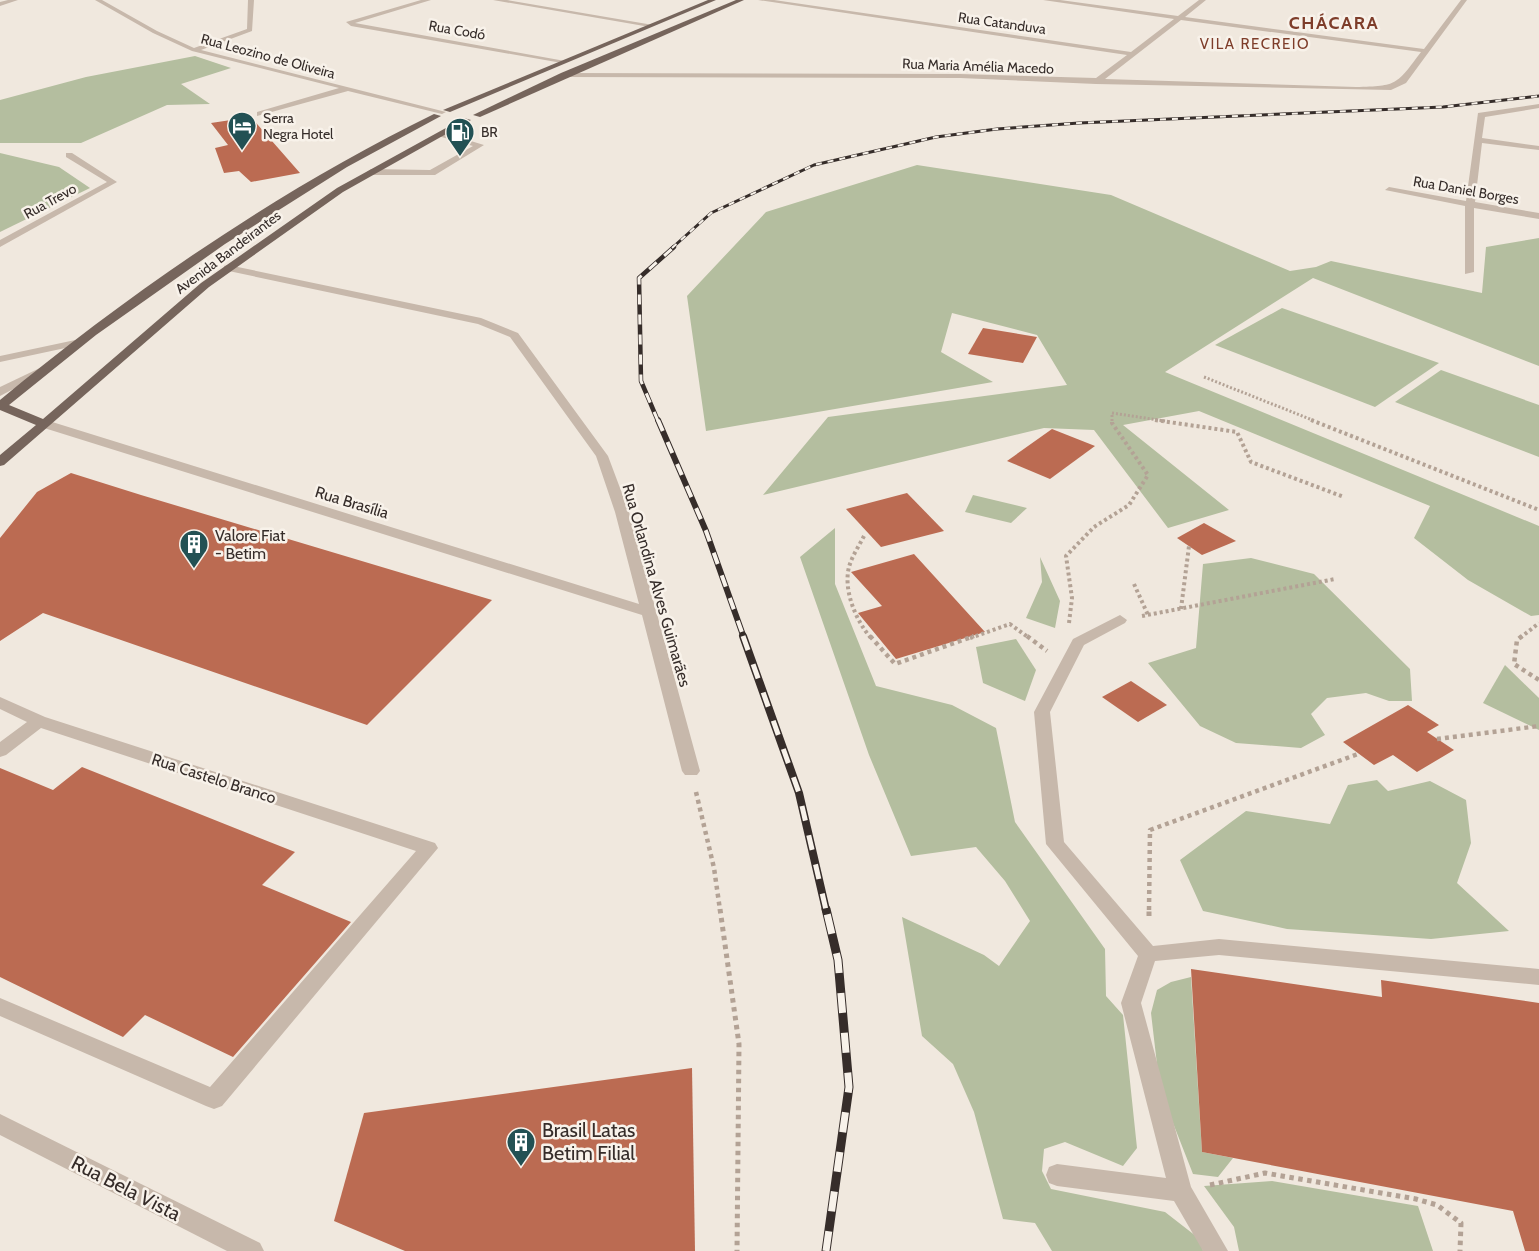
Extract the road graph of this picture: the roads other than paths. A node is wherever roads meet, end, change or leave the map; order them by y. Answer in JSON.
{"nodes":[{"id":1,"x":15,"y":0,"type":"edge"},
{"id":2,"x":98,"y":0,"type":"edge"},
{"id":3,"x":428,"y":0,"type":"edge"},
{"id":4,"x":496,"y":0,"type":"edge"},
{"id":5,"x":713,"y":0,"type":"edge"},
{"id":6,"x":741,"y":0,"type":"edge"},
{"id":7,"x":761,"y":0,"type":"edge"},
{"id":8,"x":1046,"y":0,"type":"edge"},
{"id":9,"x":1203,"y":0,"type":"edge"},
{"id":10,"x":1464,"y":0,"type":"edge"},
{"id":11,"x":254,"y":2,"type":"edge"},
{"id":12,"x":0,"y":4,"type":"edge"},
{"id":13,"x":1181,"y":17,"type":"junction"},
{"id":14,"x":650,"y":25,"type":"junction"},
{"id":15,"x":194,"y":50,"type":"junction"},
{"id":16,"x":1426,"y":51,"type":"junction"},
{"id":17,"x":1132,"y":54,"type":"junction"},
{"id":18,"x":562,"y":61,"type":"junction"},
{"id":19,"x":564,"y":75,"type":"junction"},
{"id":20,"x":1096,"y":82,"type":"junction"},
{"id":21,"x":345,"y":89,"type":"junction"},
{"id":22,"x":1539,"y":106,"type":"edge"},
{"id":23,"x":442,"y":113,"type":"junction"},
{"id":24,"x":260,"y":114,"type":"dead end"},
{"id":25,"x":477,"y":115,"type":"junction"},
{"id":26,"x":467,"y":120,"type":"junction"},
{"id":27,"x":441,"y":134,"type":"junction"},
{"id":28,"x":1479,"y":140,"type":"junction"},
{"id":29,"x":1539,"y":148,"type":"edge"},
{"id":30,"x":69,"y":155,"type":"dead end"},
{"id":31,"x":371,"y":172,"type":"junction"},
{"id":32,"x":1389,"y":190,"type":"dead end"},
{"id":33,"x":1470,"y":205,"type":"junction"},
{"id":34,"x":1539,"y":216,"type":"edge"},
{"id":35,"x":0,"y":244,"type":"edge"},
{"id":36,"x":228,"y":268,"type":"junction"},
{"id":37,"x":1469,"y":272,"type":"dead end"},
{"id":38,"x":80,"y":342,"type":"junction"},
{"id":39,"x":0,"y":359,"type":"edge"},
{"id":40,"x":44,"y":369,"type":"junction"},
{"id":41,"x":0,"y":392,"type":"edge"},
{"id":42,"x":1,"y":406,"type":"edge"},
{"id":43,"x":45,"y":424,"type":"junction"},
{"id":44,"x":0,"y":462,"type":"edge"},
{"id":45,"x":0,"y":472,"type":"edge"},
{"id":46,"x":649,"y":612,"type":"junction"},
{"id":47,"x":1120,"y":620,"type":"road end"},
{"id":48,"x":0,"y":702,"type":"edge"},
{"id":49,"x":39,"y":721,"type":"junction"},
{"id":50,"x":0,"y":751,"type":"edge"},
{"id":51,"x":690,"y":771,"type":"road end"},
{"id":52,"x":1148,"y":954,"type":"junction"},
{"id":53,"x":1539,"y":978,"type":"edge"},
{"id":54,"x":0,"y":1007,"type":"edge"},
{"id":55,"x":0,"y":1124,"type":"edge"},
{"id":56,"x":1057,"y":1175,"type":"dead end"},
{"id":57,"x":1181,"y":1191,"type":"junction"},
{"id":58,"x":252,"y":1251,"type":"edge"},
{"id":59,"x":1216,"y":1251,"type":"edge"}],
"edges":[{"from":1,"to":12,"type":"street"},
{"from":2,"to":15,"type":"street","name":"Rua Leozino de Oliveira"},
{"from":3,"to":18,"type":"street","name":"Rua Codó"},
{"from":4,"to":14,"type":"street"},
{"from":5,"to":14,"type":"main road","name":"Avenida Bandeirantes"},
{"from":6,"to":19,"type":"main road"},
{"from":7,"to":17,"type":"street","name":"Rua Catanduva"},
{"from":8,"to":13,"type":"street"},
{"from":9,"to":13,"type":"street"},
{"from":10,"to":16,"type":"street"},
{"from":11,"to":15,"type":"street"},
{"from":13,"to":16,"type":"street"},
{"from":13,"to":17,"type":"street"},
{"from":14,"to":18,"type":"main road","name":"Avenida Bandeirantes"},
{"from":15,"to":21,"type":"street","name":"Rua Leozino de Oliveira"},
{"from":16,"to":20,"type":"street","name":"Rua Maria Amélia Macedo"},
{"from":17,"to":20,"type":"street"},
{"from":18,"to":23,"type":"main road","name":"Avenida Bandeirantes"},
{"from":19,"to":20,"type":"street","name":"Rua Maria Amélia Macedo"},
{"from":19,"to":25,"type":"main road"},
{"from":21,"to":23,"type":"street","name":"Rua Leozino de Oliveira"},
{"from":21,"to":24,"type":"street"},
{"from":22,"to":28,"type":"street"},
{"from":23,"to":25,"type":"main road"},
{"from":23,"to":26,"type":"main road"},
{"from":23,"to":38,"type":"main road","name":"Avenida Bandeirantes"},
{"from":25,"to":26,"type":"main road","name":"Avenida Bandeirantes"},
{"from":26,"to":27,"type":"main road","name":"Avenida Bandeirantes"},
{"from":27,"to":31,"type":"main road","name":"Avenida Bandeirantes"},
{"from":27,"to":31,"type":"street"},
{"from":28,"to":29,"type":"street"},
{"from":28,"to":33,"type":"street"},
{"from":30,"to":35,"type":"street","name":"Rua Trevo"},
{"from":31,"to":36,"type":"main road","name":"Avenida Bandeirantes"},
{"from":32,"to":33,"type":"street","name":"Rua Daniel Borges"},
{"from":33,"to":34,"type":"street","name":"Rua Daniel Borges"},
{"from":33,"to":37,"type":"street"},
{"from":36,"to":43,"type":"main road","name":"Avenida Bandeirantes"},
{"from":36,"to":46,"type":"street","name":"Rua Orlandina Alves Guimarães"},
{"from":38,"to":39,"type":"street"},
{"from":38,"to":40,"type":"main road","name":"Avenida Bandeirantes"},
{"from":40,"to":41,"type":"street"},
{"from":40,"to":42,"type":"main road","name":"Avenida Bandeirantes"},
{"from":42,"to":43,"type":"main road"},
{"from":43,"to":44,"type":"main road","name":"Avenida Bandeirantes"},
{"from":43,"to":45,"type":"main road"},
{"from":43,"to":46,"type":"street","name":"Rua Brasília"},
{"from":46,"to":51,"type":"street","name":"Rua Orlandina Alves Guimarães"},
{"from":47,"to":52,"type":"street"},
{"from":48,"to":49,"type":"street","name":"Rua Castelo Branco"},
{"from":49,"to":50,"type":"street"},
{"from":49,"to":54,"type":"street","name":"Rua Castelo Branco"},
{"from":52,"to":53,"type":"street"},
{"from":52,"to":57,"type":"street"},
{"from":55,"to":58,"type":"street","name":"Rua Bela Vista"},
{"from":56,"to":57,"type":"street"},
{"from":57,"to":59,"type":"street"}]}
